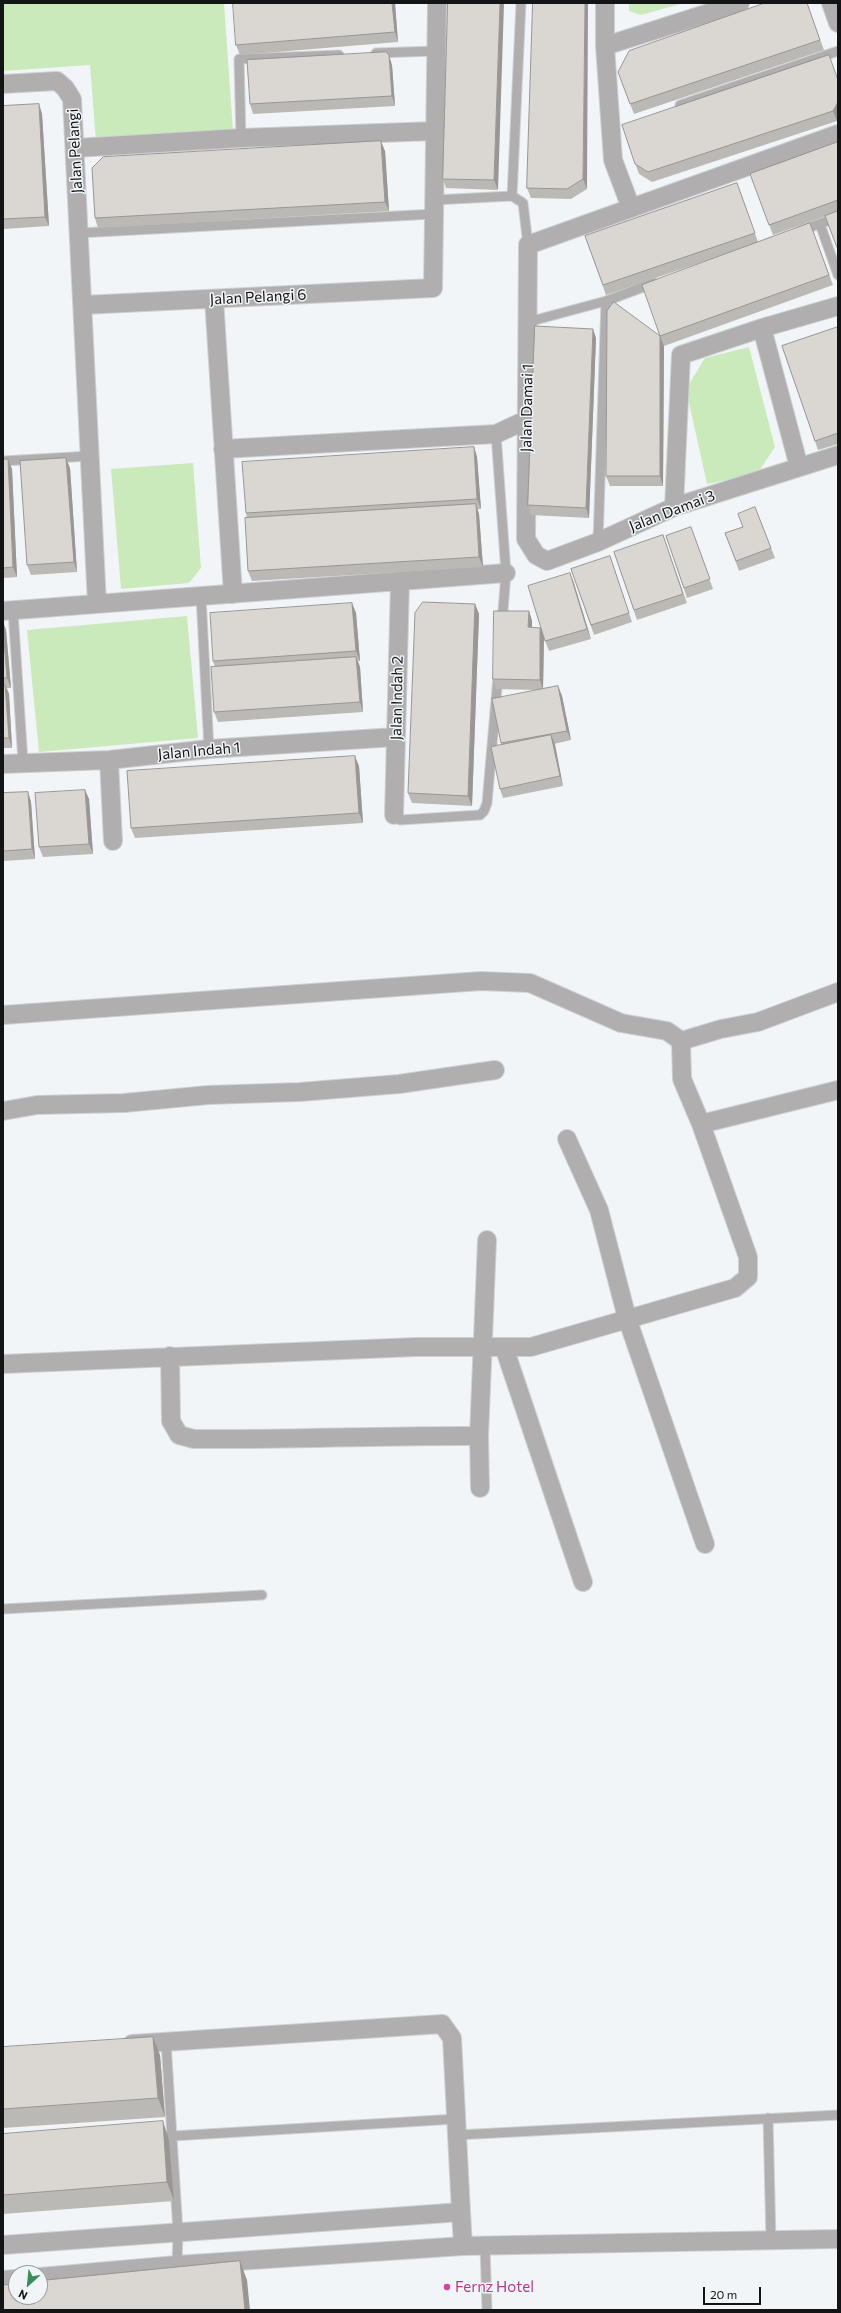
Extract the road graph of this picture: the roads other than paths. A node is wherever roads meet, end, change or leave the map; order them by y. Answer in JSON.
{"nodes":[{"id":1,"x":437,"y":3,"type":"edge"},
{"id":2,"x":521,"y":3,"type":"edge"},
{"id":3,"x":605,"y":3,"type":"edge"},
{"id":4,"x":740,"y":3,"type":"edge"},
{"id":5,"x":831,"y":3,"type":"edge"},
{"id":6,"x":838,"y":23,"type":"edge"},
{"id":7,"x":606,"y":46,"type":"junction"},
{"id":8,"x":436,"y":51,"type":"junction"},
{"id":9,"x":838,"y":51,"type":"edge"},
{"id":10,"x":350,"y":54,"type":"edge"},
{"id":11,"x":365,"y":54,"type":"edge"},
{"id":12,"x":3,"y":84,"type":"edge"},
{"id":13,"x":680,"y":105,"type":"edge"},
{"id":14,"x":435,"y":131,"type":"junction"},
{"id":15,"x":838,"y":134,"type":"edge"},
{"id":16,"x":241,"y":138,"type":"junction"},
{"id":17,"x":75,"y":148,"type":"junction"},
{"id":18,"x":512,"y":196,"type":"junction"},
{"id":19,"x":434,"y":207,"type":"junction"},
{"id":20,"x":631,"y":208,"type":"junction"},
{"id":21,"x":838,"y":217,"type":"edge"},
{"id":22,"x":820,"y":224,"type":"junction"},
{"id":23,"x":79,"y":233,"type":"junction"},
{"id":24,"x":790,"y":234,"type":"edge"},
{"id":25,"x":528,"y":245,"type":"junction"},
{"id":26,"x":838,"y":275,"type":"edge"},
{"id":27,"x":665,"y":280,"type":"edge"},
{"id":28,"x":214,"y":299,"type":"junction"},
{"id":29,"x":606,"y":301,"type":"junction"},
{"id":30,"x":83,"y":305,"type":"junction"},
{"id":31,"x":838,"y":306,"type":"edge"},
{"id":32,"x":528,"y":322,"type":"junction"},
{"id":33,"x":762,"y":328,"type":"junction"},
{"id":34,"x":526,"y":420,"type":"junction"},
{"id":35,"x":496,"y":434,"type":"junction"},
{"id":36,"x":224,"y":449,"type":"junction"},
{"id":37,"x":838,"y":455,"type":"edge"},
{"id":38,"x":90,"y":456,"type":"junction"},
{"id":39,"x":3,"y":461,"type":"edge"},
{"id":40,"x":800,"y":467,"type":"junction"},
{"id":41,"x":674,"y":507,"type":"junction"},
{"id":42,"x":598,"y":542,"type":"junction"},
{"id":43,"x":547,"y":561,"type":"joint"},
{"id":44,"x":506,"y":573,"type":"junction"},
{"id":45,"x":400,"y":581,"type":"junction"},
{"id":46,"x":232,"y":594,"type":"junction"},
{"id":47,"x":202,"y":596,"type":"junction"},
{"id":48,"x":97,"y":604,"type":"junction"},
{"id":49,"x":8,"y":611,"type":"edge"},
{"id":50,"x":501,"y":637,"type":"edge"},
{"id":51,"x":498,"y":668,"type":"edge"},
{"id":52,"x":396,"y":737,"type":"junction"},
{"id":53,"x":209,"y":749,"type":"junction"},
{"id":54,"x":109,"y":760,"type":"junction"},
{"id":55,"x":23,"y":762,"type":"junction"},
{"id":56,"x":3,"y":764,"type":"edge"},
{"id":57,"x":394,"y":815,"type":"joint"},
{"id":58,"x":113,"y":841,"type":"dead end"},
{"id":59,"x":838,"y":992,"type":"edge"},
{"id":60,"x":3,"y":1015,"type":"edge"},
{"id":61,"x":681,"y":1041,"type":"junction"},
{"id":62,"x":495,"y":1070,"type":"dead end"},
{"id":63,"x":838,"y":1090,"type":"edge"},
{"id":64,"x":3,"y":1111,"type":"edge"},
{"id":65,"x":701,"y":1124,"type":"junction"},
{"id":66,"x":567,"y":1139,"type":"dead end"},
{"id":67,"x":487,"y":1240,"type":"dead end"},
{"id":68,"x":627,"y":1318,"type":"junction"},
{"id":69,"x":482,"y":1346,"type":"junction"},
{"id":70,"x":504,"y":1346,"type":"junction"},
{"id":71,"x":170,"y":1356,"type":"junction"},
{"id":72,"x":3,"y":1364,"type":"edge"},
{"id":73,"x":479,"y":1436,"type":"junction"},
{"id":74,"x":480,"y":1488,"type":"dead end"},
{"id":75,"x":705,"y":1544,"type":"dead end"},
{"id":76,"x":583,"y":1582,"type":"dead end"},
{"id":77,"x":262,"y":1595,"type":"dead end"},
{"id":78,"x":3,"y":1609,"type":"edge"},
{"id":79,"x":166,"y":2042,"type":"junction"},
{"id":80,"x":112,"y":2046,"type":"edge"},
{"id":81,"x":838,"y":2115,"type":"edge"},
{"id":82,"x":768,"y":2118,"type":"junction"},
{"id":83,"x":457,"y":2127,"type":"junction"},
{"id":84,"x":172,"y":2136,"type":"junction"},
{"id":85,"x":149,"y":2138,"type":"edge"},
{"id":86,"x":461,"y":2212,"type":"junction"},
{"id":87,"x":178,"y":2232,"type":"junction"},
{"id":88,"x":838,"y":2239,"type":"edge"},
{"id":89,"x":771,"y":2241,"type":"junction"},
{"id":90,"x":3,"y":2245,"type":"edge"},
{"id":91,"x":463,"y":2246,"type":"junction"},
{"id":92,"x":484,"y":2246,"type":"junction"},
{"id":93,"x":177,"y":2265,"type":"junction"},
{"id":94,"x":48,"y":2276,"type":"edge"},
{"id":95,"x":487,"y":2310,"type":"edge"}],
"edges":[{"from":1,"to":8,"type":"street"},
{"from":2,"to":18,"type":"lane"},
{"from":3,"to":7,"type":"street"},
{"from":4,"to":7,"type":"street"},
{"from":5,"to":6,"type":"street"},
{"from":7,"to":20,"type":"street"},
{"from":8,"to":11,"type":"lane"},
{"from":8,"to":14,"type":"street"},
{"from":9,"to":13,"type":"lane"},
{"from":10,"to":16,"type":"lane"},
{"from":12,"to":17,"type":"street","name":"Jalan Pelangi"},
{"from":14,"to":16,"type":"street"},
{"from":14,"to":19,"type":"street"},
{"from":15,"to":20,"type":"street"},
{"from":16,"to":17,"type":"street"},
{"from":17,"to":23,"type":"street","name":"Jalan Pelangi"},
{"from":18,"to":19,"type":"lane"},
{"from":18,"to":25,"type":"lane"},
{"from":19,"to":23,"type":"lane"},
{"from":19,"to":28,"type":"street","name":"Jalan Pelangi 6"},
{"from":20,"to":25,"type":"street"},
{"from":21,"to":22,"type":"lane"},
{"from":22,"to":24,"type":"lane"},
{"from":22,"to":26,"type":"lane"},
{"from":23,"to":30,"type":"street","name":"Jalan Pelangi"},
{"from":25,"to":32,"type":"street","name":"Jalan Damai 1"},
{"from":27,"to":29,"type":"lane"},
{"from":28,"to":30,"type":"street","name":"Jalan Pelangi 6"},
{"from":28,"to":36,"type":"street"},
{"from":29,"to":32,"type":"lane"},
{"from":29,"to":42,"type":"lane"},
{"from":30,"to":38,"type":"street","name":"Jalan Pelangi"},
{"from":31,"to":33,"type":"street"},
{"from":32,"to":34,"type":"street","name":"Jalan Damai 1"},
{"from":33,"to":40,"type":"street"},
{"from":33,"to":41,"type":"street"},
{"from":34,"to":35,"type":"street"},
{"from":34,"to":43,"type":"street","name":"Jalan Damai 1"},
{"from":35,"to":36,"type":"street"},
{"from":35,"to":44,"type":"lane"},
{"from":36,"to":46,"type":"street"},
{"from":37,"to":40,"type":"street","name":"Jalan Damai 3"},
{"from":38,"to":39,"type":"lane"},
{"from":38,"to":48,"type":"street","name":"Jalan Pelangi"},
{"from":40,"to":41,"type":"street","name":"Jalan Damai 3"},
{"from":41,"to":42,"type":"street","name":"Jalan Damai 3"},
{"from":42,"to":43,"type":"street","name":"Jalan Damai 3"},
{"from":44,"to":45,"type":"street"},
{"from":44,"to":50,"type":"lane"},
{"from":45,"to":46,"type":"street"},
{"from":45,"to":52,"type":"street","name":"Jalan Indah 2"},
{"from":46,"to":47,"type":"street"},
{"from":47,"to":48,"type":"street"},
{"from":47,"to":53,"type":"lane"},
{"from":48,"to":49,"type":"street"},
{"from":49,"to":55,"type":"lane"},
{"from":51,"to":57,"type":"lane"},
{"from":52,"to":53,"type":"street","name":"Jalan Indah 1"},
{"from":52,"to":57,"type":"street","name":"Jalan Indah 2"},
{"from":53,"to":54,"type":"street","name":"Jalan Indah 1"},
{"from":54,"to":55,"type":"street","name":"Jalan Indah 1"},
{"from":54,"to":58,"type":"street"},
{"from":55,"to":56,"type":"street","name":"Jalan Indah 1"},
{"from":59,"to":61,"type":"street"},
{"from":60,"to":61,"type":"street"},
{"from":61,"to":65,"type":"street"},
{"from":62,"to":64,"type":"street"},
{"from":63,"to":65,"type":"street"},
{"from":65,"to":68,"type":"street"},
{"from":66,"to":68,"type":"street"},
{"from":67,"to":69,"type":"street"},
{"from":68,"to":70,"type":"street"},
{"from":68,"to":75,"type":"street"},
{"from":69,"to":70,"type":"street"},
{"from":69,"to":71,"type":"street"},
{"from":69,"to":73,"type":"street"},
{"from":70,"to":76,"type":"street"},
{"from":71,"to":72,"type":"street"},
{"from":71,"to":73,"type":"street"},
{"from":73,"to":74,"type":"street"},
{"from":77,"to":78,"type":"lane"},
{"from":79,"to":80,"type":"street"},
{"from":79,"to":83,"type":"street"},
{"from":79,"to":84,"type":"lane"},
{"from":81,"to":82,"type":"lane"},
{"from":82,"to":83,"type":"lane"},
{"from":82,"to":89,"type":"lane"},
{"from":83,"to":84,"type":"lane"},
{"from":83,"to":86,"type":"street"},
{"from":84,"to":85,"type":"lane"},
{"from":84,"to":87,"type":"lane"},
{"from":86,"to":87,"type":"street"},
{"from":86,"to":91,"type":"street"},
{"from":87,"to":90,"type":"street"},
{"from":87,"to":93,"type":"lane"},
{"from":88,"to":89,"type":"street"},
{"from":89,"to":92,"type":"street"},
{"from":91,"to":92,"type":"street"},
{"from":91,"to":93,"type":"street"},
{"from":92,"to":95,"type":"lane"},
{"from":93,"to":94,"type":"street"}]}
